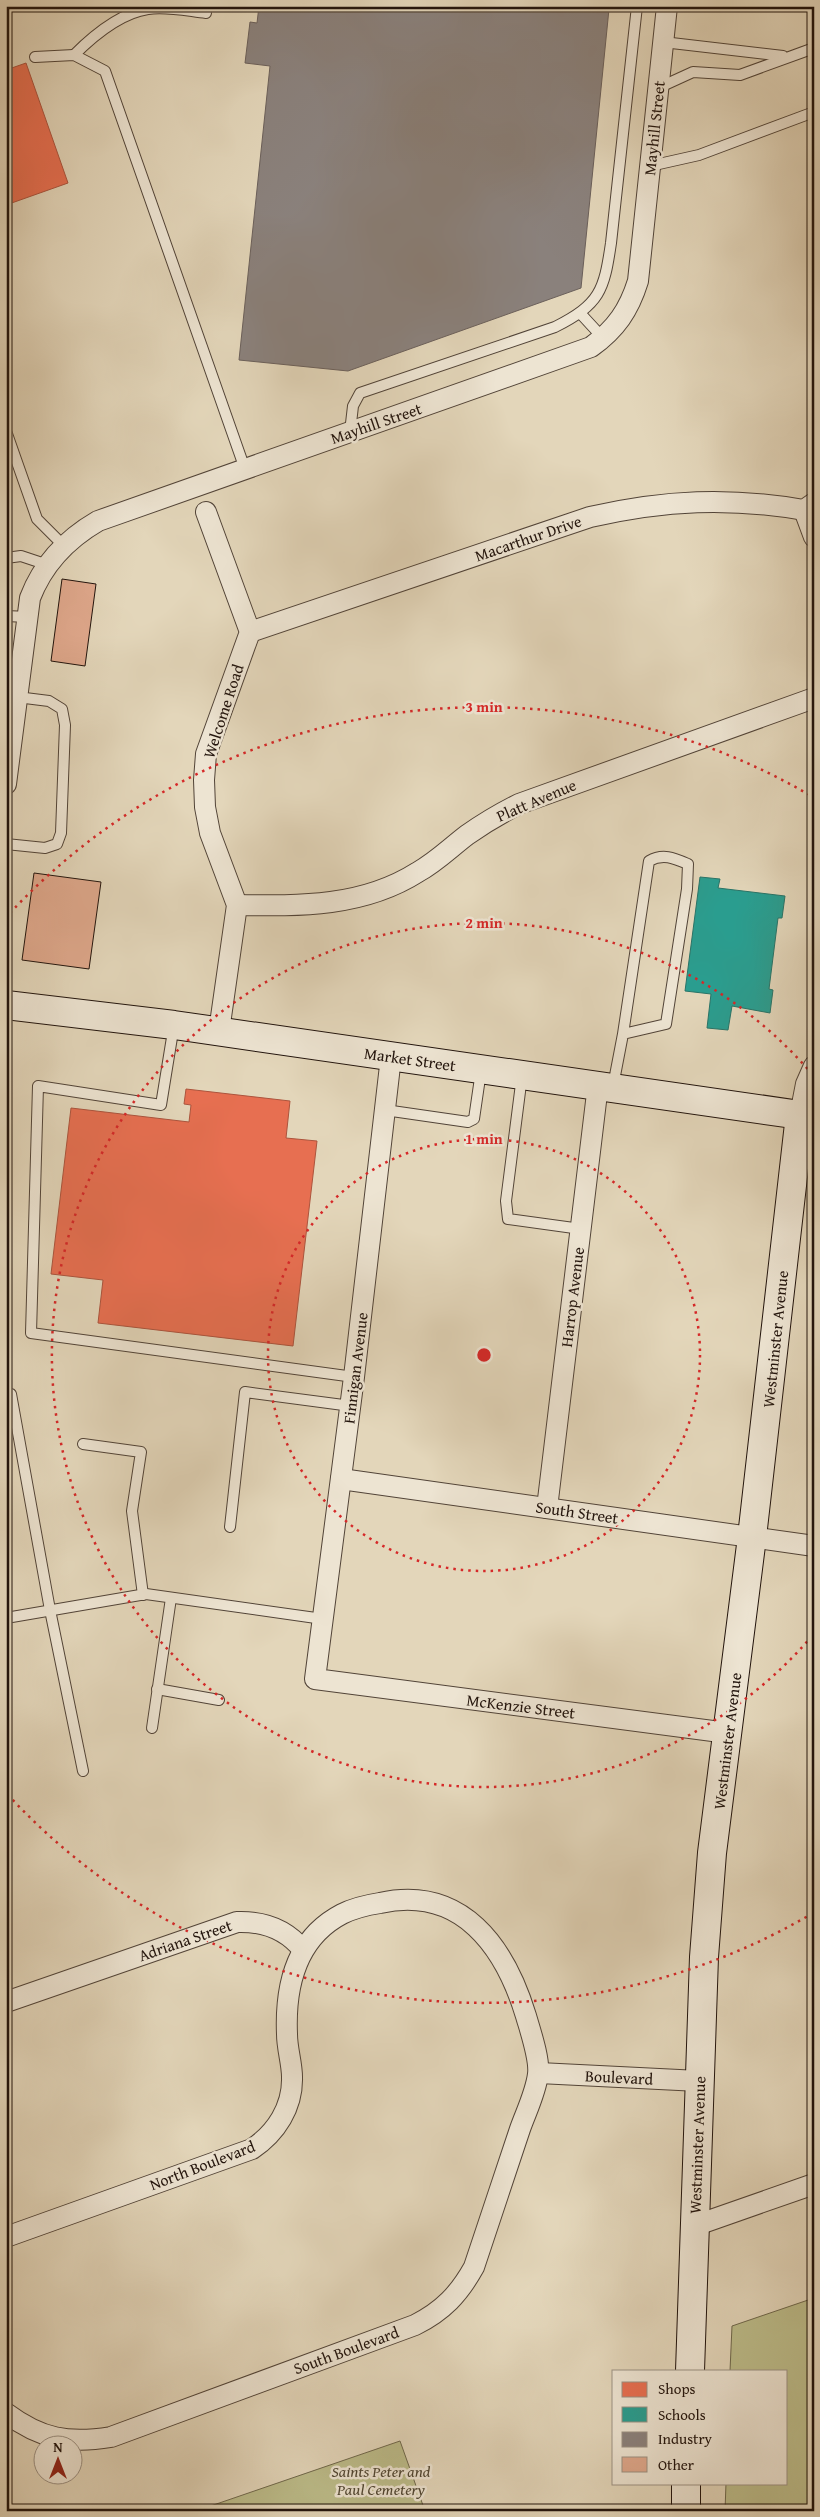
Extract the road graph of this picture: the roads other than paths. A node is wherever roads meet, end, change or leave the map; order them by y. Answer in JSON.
{"nodes":[{"id":1,"x":637,"y":6,"type":"edge"},
{"id":2,"x":667,"y":6,"type":"edge"},
{"id":3,"x":206,"y":13,"type":"dead end"},
{"id":4,"x":663,"y":42,"type":"junction"},
{"id":5,"x":814,"y":48,"type":"edge"},
{"id":6,"x":74,"y":55,"type":"junction"},
{"id":7,"x":35,"y":57,"type":"dead end"},
{"id":8,"x":786,"y":57,"type":"junction"},
{"id":9,"x":658,"y":88,"type":"junction"},
{"id":10,"x":814,"y":112,"type":"edge"},
{"id":11,"x":650,"y":166,"type":"junction"},
{"id":12,"x":580,"y":313,"type":"junction"},
{"id":13,"x":603,"y":338,"type":"junction"},
{"id":14,"x":6,"y":431,"type":"edge"},
{"id":15,"x":350,"y":432,"type":"junction"},
{"id":16,"x":245,"y":469,"type":"junction"},
{"id":17,"x":809,"y":507,"type":"edge"},
{"id":18,"x":206,"y":512,"type":"dead end"},
{"id":19,"x":814,"y":537,"type":"edge"},
{"id":20,"x":64,"y":546,"type":"junction"},
{"id":21,"x":6,"y":558,"type":"edge"},
{"id":22,"x":48,"y":565,"type":"junction"},
{"id":23,"x":6,"y":616,"type":"edge"},
{"id":24,"x":28,"y":617,"type":"junction"},
{"id":25,"x":250,"y":632,"type":"junction"},
{"id":26,"x":17,"y":697,"type":"junction"},
{"id":27,"x":814,"y":698,"type":"edge"},
{"id":28,"x":6,"y":784,"type":"edge"},
{"id":29,"x":6,"y":844,"type":"edge"},
{"id":30,"x":238,"y":905,"type":"junction"},
{"id":31,"x":6,"y":1004,"type":"edge"},
{"id":32,"x":174,"y":1025,"type":"junction"},
{"id":33,"x":219,"y":1031,"type":"junction"},
{"id":34,"x":623,"y":1034,"type":"junction"},
{"id":35,"x":391,"y":1057,"type":"junction"},
{"id":36,"x":814,"y":1066,"type":"edge"},
{"id":37,"x":482,"y":1069,"type":"junction"},
{"id":38,"x":522,"y":1075,"type":"junction"},
{"id":39,"x":605,"y":1086,"type":"junction"},
{"id":40,"x":385,"y":1110,"type":"junction"},
{"id":41,"x":807,"y":1116,"type":"edge"},
{"id":42,"x":581,"y":1229,"type":"junction"},
{"id":43,"x":354,"y":1377,"type":"junction"},
{"id":44,"x":11,"y":1394,"type":"dead end"},
{"id":45,"x":351,"y":1406,"type":"junction"},
{"id":46,"x":83,"y":1444,"type":"dead end"},
{"id":47,"x":341,"y":1479,"type":"junction"},
{"id":48,"x":546,"y":1508,"type":"junction"},
{"id":49,"x":230,"y":1527,"type":"dead end"},
{"id":50,"x":752,"y":1537,"type":"junction"},
{"id":51,"x":814,"y":1546,"type":"edge"},
{"id":52,"x":143,"y":1594,"type":"junction"},
{"id":53,"x":170,"y":1598,"type":"junction"},
{"id":54,"x":50,"y":1610,"type":"junction"},
{"id":55,"x":6,"y":1618,"type":"edge"},
{"id":56,"x":323,"y":1619,"type":"junction"},
{"id":57,"x":315,"y":1679,"type":"joint"},
{"id":58,"x":157,"y":1689,"type":"junction"},
{"id":59,"x":219,"y":1700,"type":"dead end"},
{"id":60,"x":152,"y":1728,"type":"dead end"},
{"id":61,"x":728,"y":1732,"type":"junction"},
{"id":62,"x":83,"y":1771,"type":"dead end"},
{"id":63,"x":303,"y":1950,"type":"junction"},
{"id":64,"x":6,"y":2002,"type":"edge"},
{"id":65,"x":539,"y":2073,"type":"junction"},
{"id":66,"x":699,"y":2080,"type":"junction"},
{"id":67,"x":814,"y":2184,"type":"edge"},
{"id":68,"x":694,"y":2226,"type":"junction"},
{"id":69,"x":6,"y":2236,"type":"edge"},
{"id":70,"x":690,"y":2370,"type":"edge"},
{"id":71,"x":6,"y":2412,"type":"edge"},
{"id":72,"x":686,"y":2484,"type":"edge"},
{"id":73,"x":686,"y":2511,"type":"edge"}],
"edges":[{"from":1,"to":12,"type":"lane"},
{"from":2,"to":4,"type":"street","name":"Mayhill Street"},
{"from":3,"to":6,"type":"lane"},
{"from":4,"to":8,"type":"lane"},
{"from":4,"to":9,"type":"street","name":"Mayhill Street"},
{"from":5,"to":8,"type":"lane"},
{"from":6,"to":7,"type":"lane"},
{"from":6,"to":16,"type":"lane"},
{"from":8,"to":9,"type":"lane"},
{"from":9,"to":11,"type":"street","name":"Mayhill Street"},
{"from":10,"to":11,"type":"lane"},
{"from":11,"to":13,"type":"street","name":"Mayhill Street"},
{"from":12,"to":13,"type":"lane"},
{"from":12,"to":15,"type":"lane"},
{"from":13,"to":15,"type":"street","name":"Mayhill Street"},
{"from":14,"to":20,"type":"lane"},
{"from":15,"to":16,"type":"street","name":"Mayhill Street"},
{"from":16,"to":20,"type":"street","name":"Mayhill Street"},
{"from":17,"to":19,"type":"street"},
{"from":17,"to":25,"type":"street","name":"Macarthur Drive"},
{"from":18,"to":25,"type":"street"},
{"from":20,"to":22,"type":"street","name":"Mayhill Street"},
{"from":21,"to":22,"type":"lane"},
{"from":22,"to":24,"type":"street","name":"Mayhill Street"},
{"from":23,"to":24,"type":"lane"},
{"from":24,"to":26,"type":"street","name":"Mayhill Street"},
{"from":25,"to":30,"type":"street","name":"Welcome Road"},
{"from":26,"to":28,"type":"street","name":"Mayhill Street"},
{"from":26,"to":29,"type":"lane"},
{"from":27,"to":30,"type":"street","name":"Platt Avenue"},
{"from":30,"to":33,"type":"street","name":"Welcome Road"},
{"from":31,"to":32,"type":"street","name":"Market Street"},
{"from":32,"to":33,"type":"street","name":"Market Street"},
{"from":32,"to":43,"type":"lane"},
{"from":33,"to":35,"type":"street","name":"Market Street"},
{"from":34,"to":34,"type":"lane"},
{"from":34,"to":39,"type":"lane"},
{"from":35,"to":37,"type":"street","name":"Market Street"},
{"from":35,"to":40,"type":"street","name":"Finnigan Avenue"},
{"from":36,"to":41,"type":"street"},
{"from":37,"to":38,"type":"street","name":"Market Street"},
{"from":37,"to":40,"type":"lane"},
{"from":38,"to":39,"type":"street","name":"Market Street"},
{"from":38,"to":42,"type":"lane"},
{"from":39,"to":41,"type":"street","name":"Market Street"},
{"from":39,"to":42,"type":"street","name":"Harrop Avenue"},
{"from":40,"to":43,"type":"street","name":"Finnigan Avenue"},
{"from":41,"to":50,"type":"street","name":"Westminster Avenue"},
{"from":42,"to":48,"type":"street","name":"Harrop Avenue"},
{"from":43,"to":45,"type":"street","name":"Finnigan Avenue"},
{"from":44,"to":54,"type":"lane"},
{"from":45,"to":47,"type":"street","name":"Finnigan Avenue"},
{"from":45,"to":49,"type":"lane"},
{"from":46,"to":52,"type":"lane"},
{"from":47,"to":48,"type":"street","name":"South Street"},
{"from":47,"to":56,"type":"street","name":"Finnigan Avenue"},
{"from":48,"to":50,"type":"street","name":"South Street"},
{"from":50,"to":51,"type":"street","name":"South Street"},
{"from":50,"to":61,"type":"street","name":"Westminster Avenue"},
{"from":52,"to":53,"type":"lane"},
{"from":52,"to":54,"type":"lane"},
{"from":53,"to":56,"type":"lane"},
{"from":53,"to":58,"type":"lane"},
{"from":54,"to":55,"type":"lane"},
{"from":54,"to":62,"type":"lane"},
{"from":56,"to":57,"type":"street","name":"Finnigan Avenue"},
{"from":57,"to":61,"type":"street","name":"McKenzie Street"},
{"from":58,"to":59,"type":"lane"},
{"from":58,"to":60,"type":"lane"},
{"from":61,"to":66,"type":"street","name":"Westminster Avenue"},
{"from":63,"to":64,"type":"street","name":"Adriana Street"},
{"from":63,"to":65,"type":"street"},
{"from":63,"to":69,"type":"street","name":"North Boulevard"},
{"from":65,"to":66,"type":"street","name":"Boulevard"},
{"from":65,"to":71,"type":"street","name":"South Boulevard"},
{"from":66,"to":68,"type":"street","name":"Westminster Avenue"},
{"from":67,"to":68,"type":"street"},
{"from":68,"to":70,"type":"street","name":"Westminster Avenue"},
{"from":72,"to":73,"type":"street"}]}
